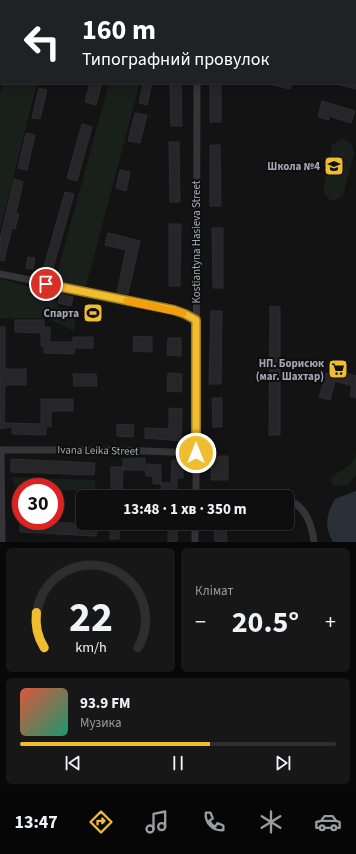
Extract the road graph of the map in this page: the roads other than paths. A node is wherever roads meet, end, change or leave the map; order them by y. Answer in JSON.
{"nodes":[{"id":1,"x":197,"y":84,"type":"edge"},
{"id":2,"x":0,"y":274,"type":"edge"},
{"id":3,"x":196,"y":320,"type":"junction"},
{"id":4,"x":1,"y":450,"type":"edge"},
{"id":5,"x":196,"y":453,"type":"junction"},
{"id":6,"x":196,"y":490,"type":"edge"},
{"id":7,"x":294,"y":504,"type":"edge"},
{"id":8,"x":196,"y":530,"type":"edge"},
{"id":9,"x":2,"y":542,"type":"edge"},
{"id":10,"x":195,"y":542,"type":"edge"},
{"id":11,"x":314,"y":542,"type":"edge"}],
"edges":[{"from":1,"to":3,"type":"street","name":"Kostiantyna Hasieva Street"},
{"from":2,"to":3,"type":"street"},
{"from":3,"to":5,"type":"street","name":"Kostiantyna Hasieva Street"},
{"from":4,"to":5,"type":"street","name":"Ivana Leika Street"},
{"from":4,"to":9,"type":"street"},
{"from":5,"to":6,"type":"street","name":"Kostiantyna Hasieva Street"},
{"from":7,"to":11,"type":"street"},
{"from":8,"to":10,"type":"street"}]}
